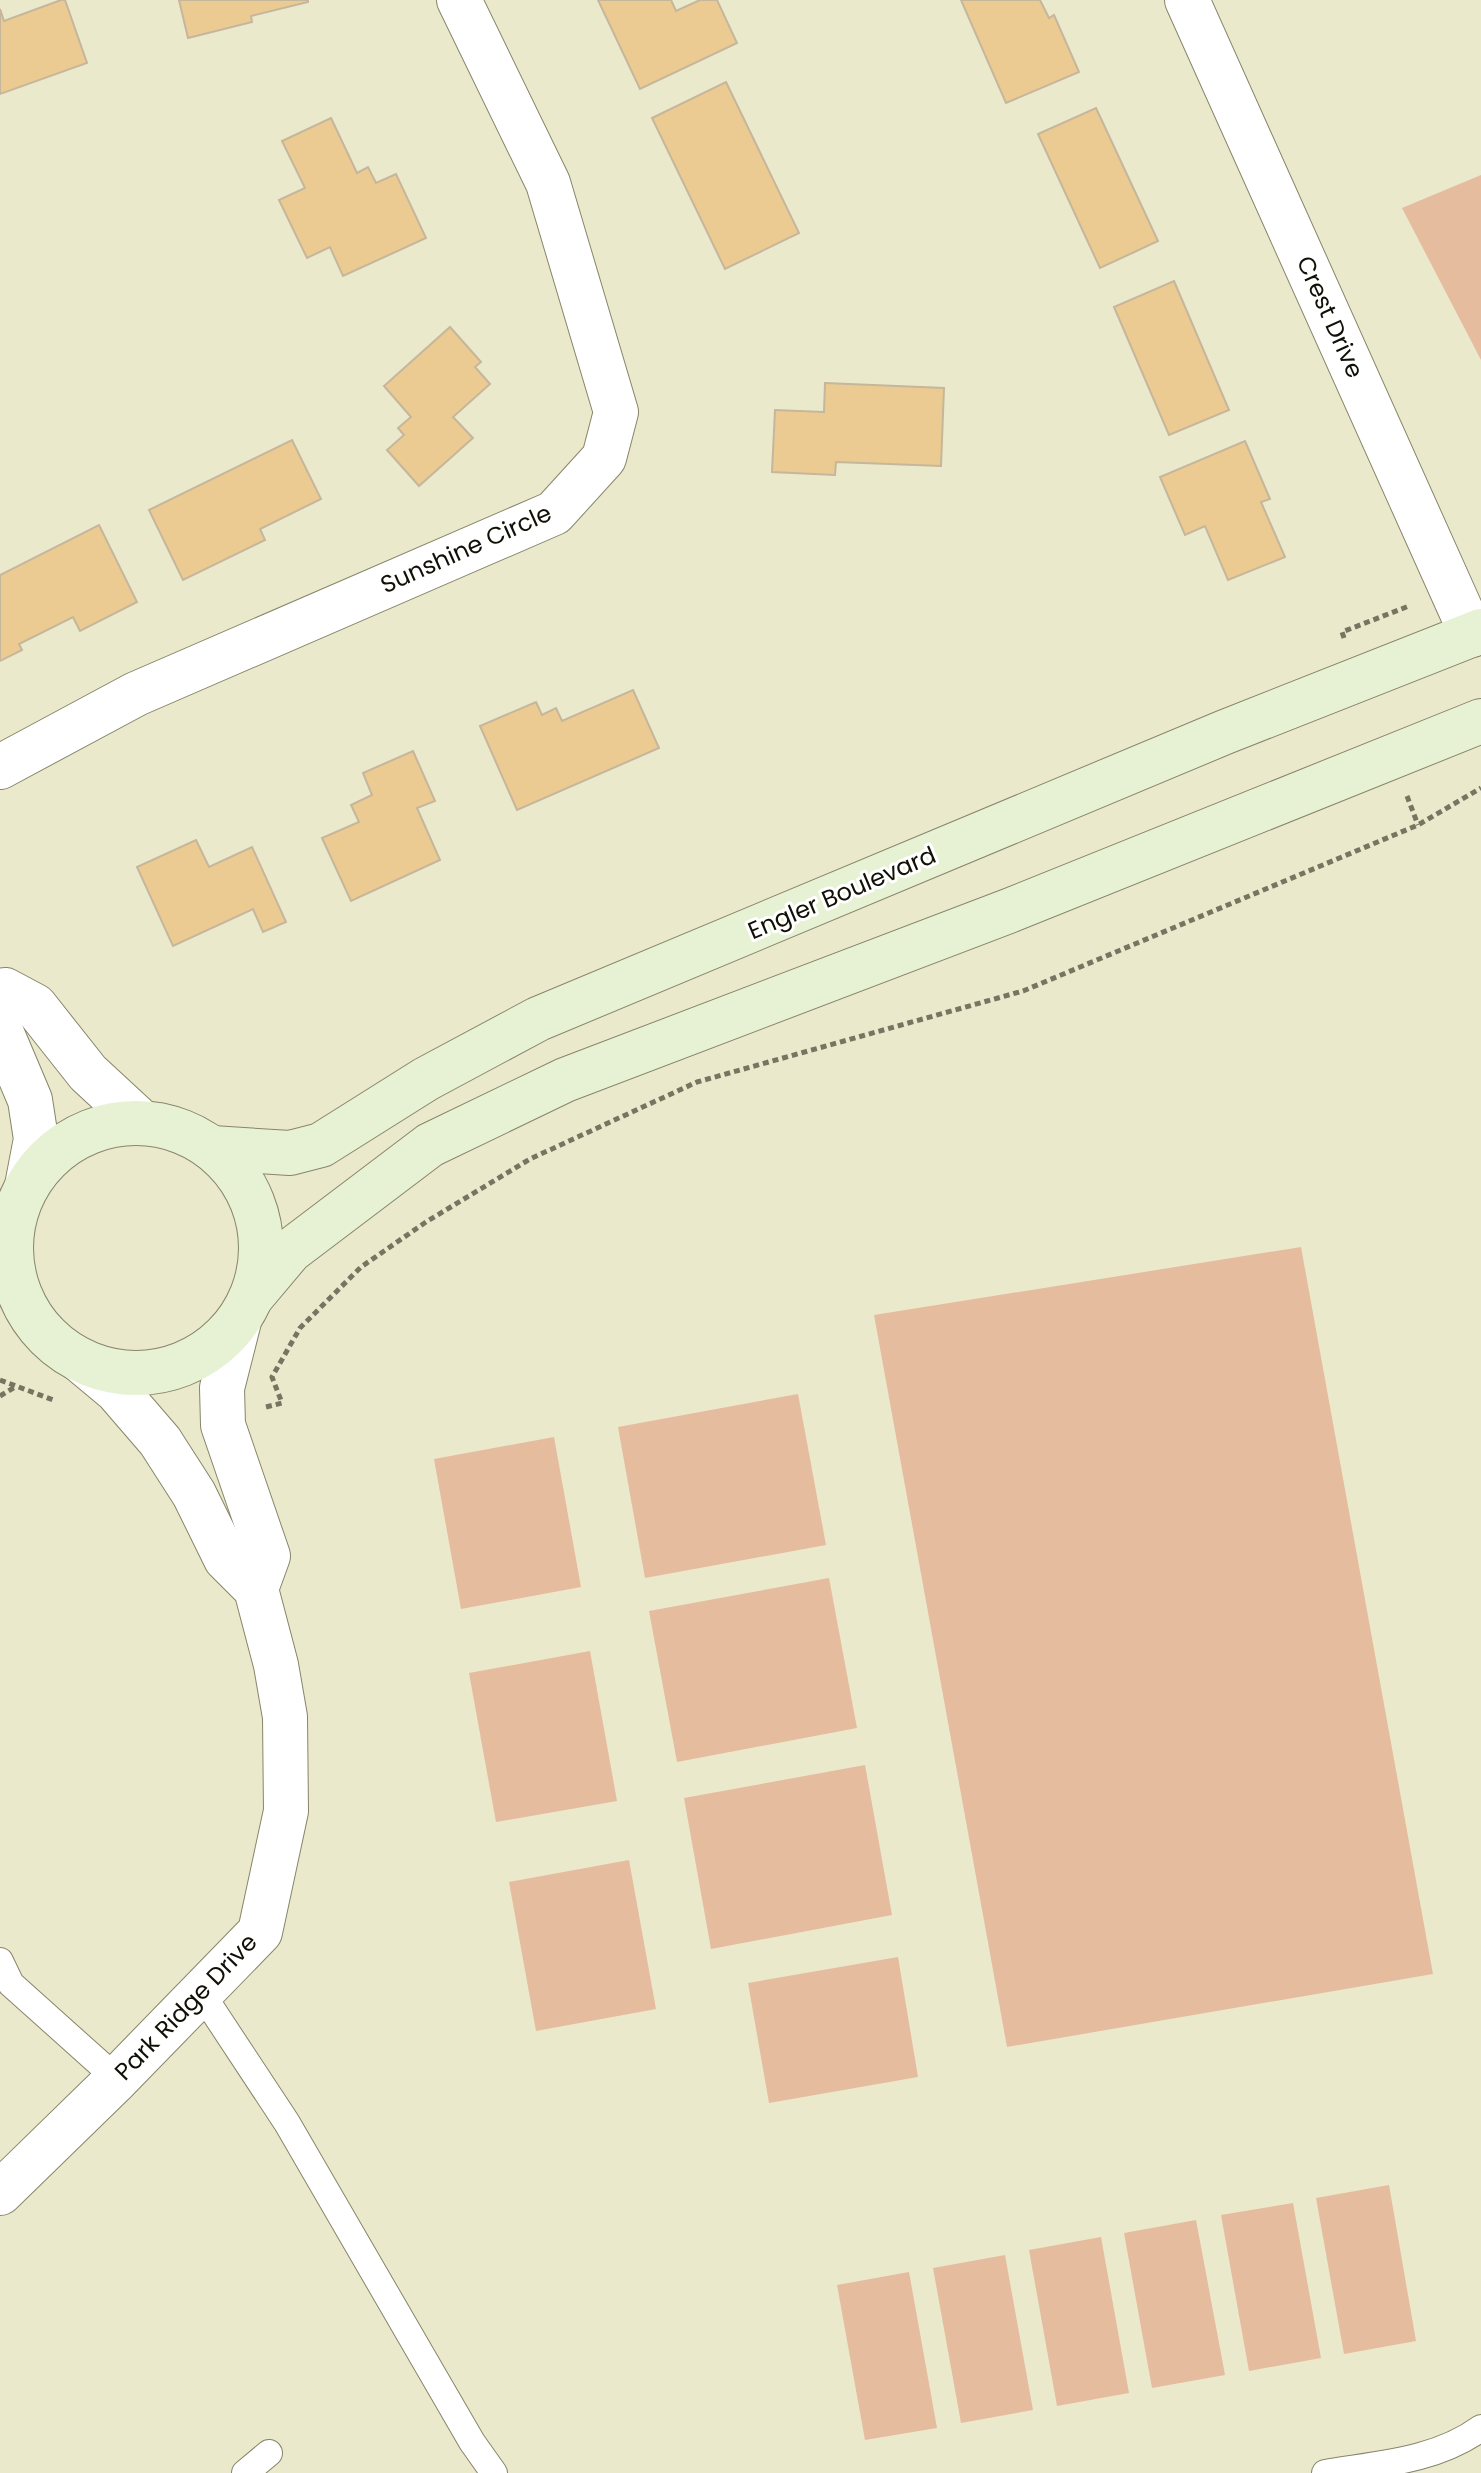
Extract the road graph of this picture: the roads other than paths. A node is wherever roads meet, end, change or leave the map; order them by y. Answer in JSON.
{"nodes":[{"id":1,"x":459,"y":0,"type":"edge"},
{"id":2,"x":1187,"y":0,"type":"edge"},
{"id":3,"x":1478,"y":641,"type":"edge"},
{"id":4,"x":1481,"y":721,"type":"edge"},
{"id":5,"x":0,"y":767,"type":"edge"},
{"id":6,"x":1,"y":1002,"type":"edge"},
{"id":7,"x":141,"y":1122,"type":"junction"},
{"id":8,"x":212,"y":1148,"type":"junction"},
{"id":9,"x":13,"y":1196,"type":"edge"},
{"id":10,"x":246,"y":1308,"type":"junction"},
{"id":11,"x":0,"y":1326,"type":"edge"},
{"id":12,"x":68,"y":1352,"type":"junction"},
{"id":13,"x":256,"y":1589,"type":"junction"},
{"id":14,"x":0,"y":1961,"type":"edge"},
{"id":15,"x":200,"y":1991,"type":"junction"},
{"id":16,"x":117,"y":2079,"type":"junction"},
{"id":17,"x":0,"y":2193,"type":"edge"},
{"id":18,"x":1481,"y":2428,"type":"edge"},
{"id":19,"x":269,"y":2453,"type":"dead end"},
{"id":20,"x":245,"y":2473,"type":"edge"},
{"id":21,"x":494,"y":2473,"type":"edge"},
{"id":22,"x":1325,"y":2473,"type":"edge"}],
"edges":[{"from":1,"to":5,"type":"street","name":"Sunshine Circle"},
{"from":2,"to":3,"type":"street","name":"Crest Drive"},
{"from":3,"to":8,"type":"main road","name":"Engler Boulevard"},
{"from":4,"to":10,"type":"main road"},
{"from":6,"to":7,"type":"street"},
{"from":6,"to":9,"type":"street"},
{"from":7,"to":8,"type":"main road"},
{"from":7,"to":9,"type":"main road"},
{"from":8,"to":10,"type":"main road"},
{"from":9,"to":12,"type":"main road"},
{"from":10,"to":12,"type":"main road"},
{"from":10,"to":13,"type":"street"},
{"from":11,"to":12,"type":"main road"},
{"from":12,"to":13,"type":"street"},
{"from":13,"to":15,"type":"street","name":"Park Ridge Drive"},
{"from":14,"to":16,"type":"lane"},
{"from":15,"to":16,"type":"street","name":"Park Ridge Drive"},
{"from":15,"to":21,"type":"lane"},
{"from":16,"to":17,"type":"street","name":"Park Ridge Drive"},
{"from":18,"to":22,"type":"lane"},
{"from":19,"to":20,"type":"lane"}]}
